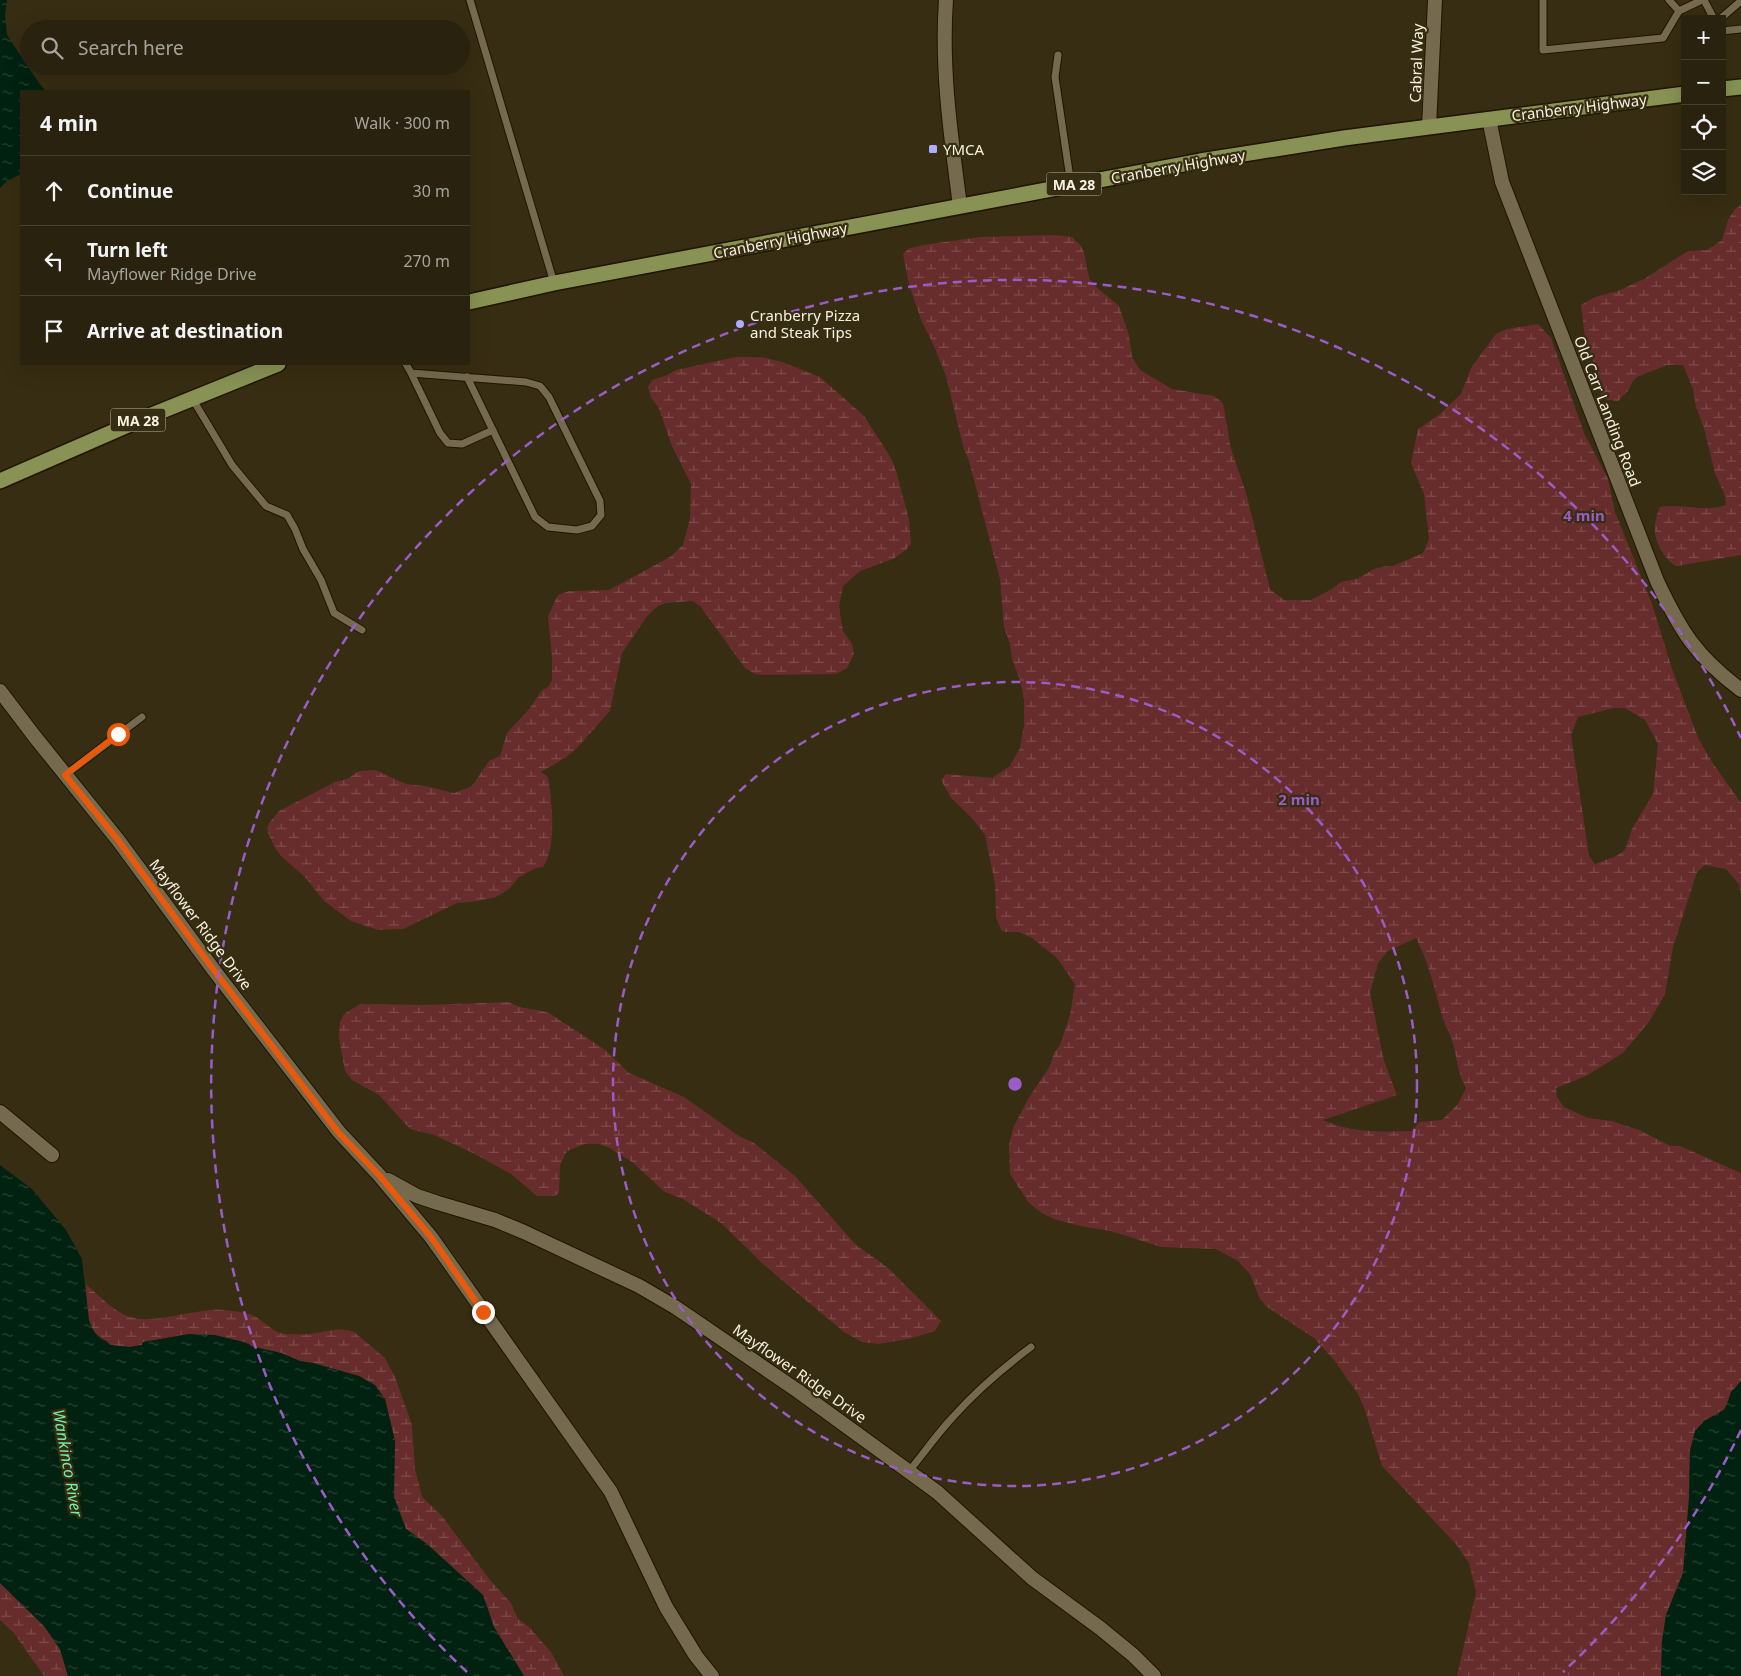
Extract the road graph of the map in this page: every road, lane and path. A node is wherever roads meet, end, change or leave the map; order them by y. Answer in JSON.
{"nodes":[{"id":1,"x":470,"y":0,"type":"edge"},
{"id":2,"x":946,"y":0,"type":"edge"},
{"id":3,"x":1435,"y":0,"type":"edge"},
{"id":4,"x":1543,"y":0,"type":"edge"},
{"id":5,"x":1669,"y":0,"type":"edge"},
{"id":6,"x":1703,"y":0,"type":"edge"},
{"id":7,"x":1741,"y":1,"type":"edge"},
{"id":8,"x":1679,"y":11,"type":"junction"},
{"id":9,"x":1712,"y":15,"type":"edge"},
{"id":10,"x":1725,"y":15,"type":"edge"},
{"id":11,"x":1741,"y":29,"type":"edge"},
{"id":12,"x":1726,"y":31,"type":"edge"},
{"id":13,"x":1058,"y":55,"type":"dead end"},
{"id":14,"x":1741,"y":87,"type":"edge"},
{"id":15,"x":1726,"y":89,"type":"edge"},
{"id":16,"x":1681,"y":95,"type":"edge"},
{"id":17,"x":1489,"y":119,"type":"junction"},
{"id":18,"x":1429,"y":127,"type":"junction"},
{"id":19,"x":1071,"y":185,"type":"junction"},
{"id":20,"x":960,"y":206,"type":"junction"},
{"id":21,"x":554,"y":283,"type":"junction"},
{"id":22,"x":470,"y":302,"type":"edge"},
{"id":23,"x":275,"y":365,"type":"edge"},
{"id":24,"x":407,"y":365,"type":"edge"},
{"id":25,"x":411,"y":373,"type":"junction"},
{"id":26,"x":468,"y":378,"type":"junction"},
{"id":27,"x":192,"y":398,"type":"junction"},
{"id":28,"x":493,"y":430,"type":"junction"},
{"id":29,"x":0,"y":481,"type":"edge"},
{"id":30,"x":362,"y":630,"type":"dead end"},
{"id":31,"x":1741,"y":690,"type":"edge"},
{"id":32,"x":0,"y":691,"type":"edge"},
{"id":33,"x":142,"y":717,"type":"dead end"},
{"id":34,"x":65,"y":775,"type":"junction"},
{"id":35,"x":0,"y":1112,"type":"edge"},
{"id":36,"x":52,"y":1155,"type":"dead end"},
{"id":37,"x":379,"y":1175,"type":"junction"},
{"id":38,"x":1031,"y":1347,"type":"dead end"},
{"id":39,"x":910,"y":1472,"type":"junction"},
{"id":40,"x":712,"y":1676,"type":"edge"},
{"id":41,"x":1154,"y":1676,"type":"edge"}],
"edges":[{"from":1,"to":21,"type":"lane"},
{"from":2,"to":20,"type":"street"},
{"from":3,"to":18,"type":"street","name":"Cabral Way"},
{"from":4,"to":8,"type":"lane"},
{"from":5,"to":8,"type":"lane"},
{"from":6,"to":8,"type":"lane"},
{"from":6,"to":9,"type":"lane"},
{"from":7,"to":10,"type":"lane"},
{"from":11,"to":12,"type":"lane"},
{"from":13,"to":19,"type":"lane"},
{"from":14,"to":15,"type":"main road"},
{"from":16,"to":17,"type":"main road","name":"Cranberry Highway","number":"MA 28"},
{"from":17,"to":18,"type":"main road","name":"Cranberry Highway","number":"MA 28"},
{"from":17,"to":31,"type":"street","name":"Old Carr Landing Road"},
{"from":18,"to":19,"type":"main road","name":"Cranberry Highway","number":"MA 28"},
{"from":19,"to":20,"type":"main road","name":"Cranberry Highway","number":"MA 28"},
{"from":20,"to":21,"type":"main road","name":"Cranberry Highway","number":"MA 28"},
{"from":21,"to":22,"type":"main road","name":"Cranberry Highway","number":"MA 28"},
{"from":23,"to":27,"type":"main road","number":"MA 28"},
{"from":24,"to":25,"type":"lane"},
{"from":25,"to":26,"type":"lane"},
{"from":25,"to":28,"type":"lane"},
{"from":26,"to":28,"type":"lane"},
{"from":26,"to":28,"type":"lane"},
{"from":27,"to":29,"type":"main road","number":"MA 28"},
{"from":27,"to":30,"type":"lane"},
{"from":32,"to":34,"type":"street","name":"Mayflower Ridge Drive"},
{"from":33,"to":34,"type":"lane"},
{"from":34,"to":37,"type":"street","name":"Mayflower Ridge Drive"},
{"from":35,"to":36,"type":"street"},
{"from":37,"to":39,"type":"street","name":"Mayflower Ridge Drive"},
{"from":37,"to":40,"type":"street","name":"Mayflower Ridge Drive"},
{"from":38,"to":39,"type":"lane"},
{"from":39,"to":41,"type":"street","name":"Mayflower Ridge Drive"}]}
